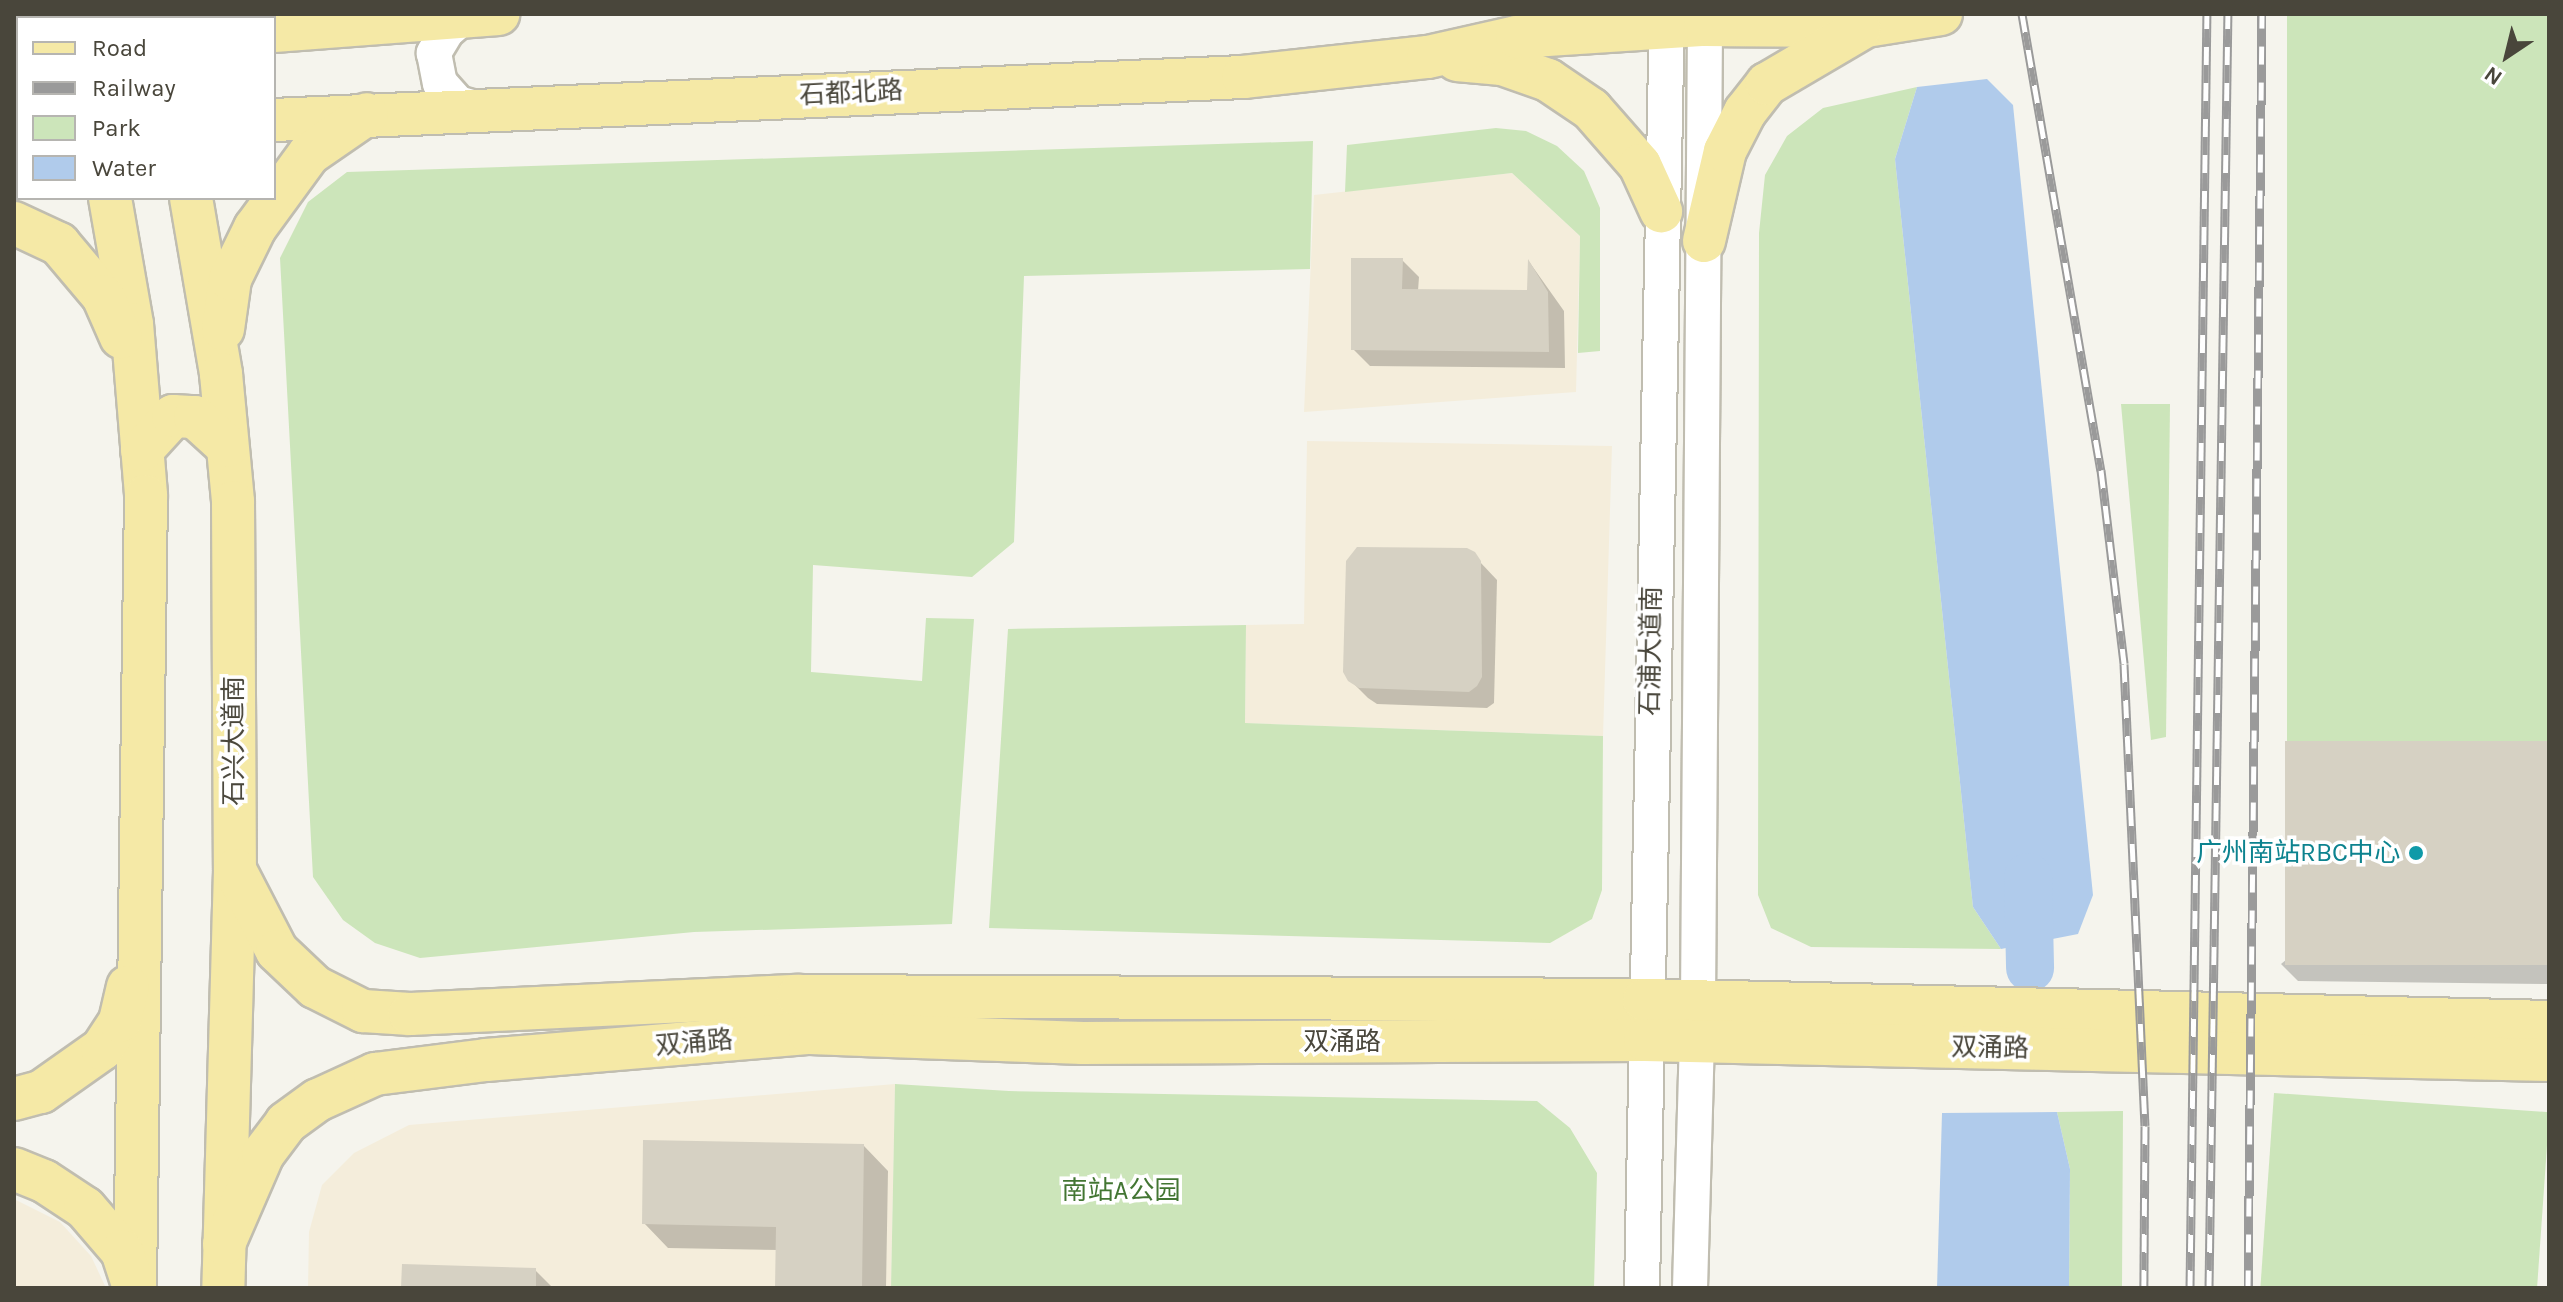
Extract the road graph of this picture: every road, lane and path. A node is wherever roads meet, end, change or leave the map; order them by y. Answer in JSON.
{"nodes":[{"id":1,"x":1941,"y":14,"type":"edge"},
{"id":2,"x":482,"y":15,"type":"edge"},
{"id":3,"x":339,"y":19,"type":"edge"},
{"id":4,"x":1686,"y":20,"type":"edge"},
{"id":5,"x":1874,"y":20,"type":"edge"},
{"id":6,"x":1530,"y":26,"type":"edge"},
{"id":7,"x":276,"y":31,"type":"edge"},
{"id":8,"x":1428,"y":57,"type":"junction"},
{"id":9,"x":482,"y":110,"type":"junction"},
{"id":10,"x":367,"y":114,"type":"junction"},
{"id":11,"x":276,"y":120,"type":"edge"},
{"id":12,"x":276,"y":199,"type":"edge"},
{"id":13,"x":110,"y":200,"type":"edge"},
{"id":14,"x":191,"y":200,"type":"edge"},
{"id":15,"x":275,"y":200,"type":"edge"},
{"id":16,"x":1661,"y":211,"type":"junction"},
{"id":17,"x":14,"y":223,"type":"edge"},
{"id":18,"x":1704,"y":241,"type":"junction"},
{"id":19,"x":1705,"y":312,"type":"junction"},
{"id":20,"x":1659,"y":319,"type":"junction"},
{"id":21,"x":136,"y":368,"type":"junction"},
{"id":22,"x":221,"y":374,"type":"junction"},
{"id":23,"x":227,"y":446,"type":"junction"},
{"id":24,"x":142,"y":450,"type":"junction"},
{"id":25,"x":235,"y":870,"type":"junction"},
{"id":26,"x":140,"y":939,"type":"junction"},
{"id":27,"x":1644,"y":1020,"type":"junction"},
{"id":28,"x":1696,"y":1022,"type":"junction"},
{"id":29,"x":2549,"y":1022,"type":"edge"},
{"id":30,"x":2549,"y":1060,"type":"edge"},
{"id":31,"x":14,"y":1099,"type":"edge"},
{"id":32,"x":14,"y":1169,"type":"edge"},
{"id":33,"x":224,"y":1244,"type":"junction"},
{"id":34,"x":134,"y":1288,"type":"edge"},
{"id":35,"x":223,"y":1288,"type":"edge"},
{"id":36,"x":1642,"y":1288,"type":"edge"},
{"id":37,"x":1690,"y":1288,"type":"edge"}],
"edges":[{"from":1,"to":5,"type":"main road"},
{"from":2,"to":3,"type":"main road"},
{"from":2,"to":9,"type":"street"},
{"from":3,"to":7,"type":"main road"},
{"from":4,"to":5,"type":"main road"},
{"from":4,"to":6,"type":"main road"},
{"from":4,"to":16,"type":"street","name":"石浦大道南"},
{"from":4,"to":18,"type":"street","name":"石浦大道南"},
{"from":5,"to":18,"type":"main road"},
{"from":6,"to":8,"type":"main road"},
{"from":8,"to":9,"type":"main road","name":"石都北路"},
{"from":8,"to":16,"type":"main road"},
{"from":9,"to":10,"type":"main road","name":"石都北路"},
{"from":10,"to":11,"type":"main road","name":"石都北路"},
{"from":10,"to":12,"type":"main road"},
{"from":13,"to":21,"type":"main road"},
{"from":14,"to":22,"type":"main road","name":"石兴大道南"},
{"from":15,"to":22,"type":"main road"},
{"from":16,"to":20,"type":"street","name":"石浦大道南"},
{"from":17,"to":21,"type":"main road"},
{"from":18,"to":19,"type":"street","name":"石浦大道南"},
{"from":19,"to":20,"type":"street"},
{"from":19,"to":28,"type":"street","name":"石浦大道南"},
{"from":20,"to":27,"type":"street","name":"石浦大道南"},
{"from":21,"to":24,"type":"main road"},
{"from":22,"to":23,"type":"main road","name":"石兴大道南"},
{"from":23,"to":24,"type":"main road"},
{"from":23,"to":25,"type":"main road","name":"石兴大道南"},
{"from":24,"to":26,"type":"main road"},
{"from":25,"to":27,"type":"main road","name":"双涌路"},
{"from":25,"to":33,"type":"main road","name":"石兴大道南"},
{"from":26,"to":31,"type":"main road"},
{"from":26,"to":34,"type":"main road"},
{"from":27,"to":28,"type":"main road","name":"双涌路"},
{"from":27,"to":33,"type":"main road","name":"双涌路"},
{"from":27,"to":36,"type":"street","name":"石浦大道南"},
{"from":28,"to":29,"type":"main road","name":"双涌路"},
{"from":28,"to":30,"type":"main road","name":"双涌路"},
{"from":28,"to":37,"type":"street","name":"石浦大道南"},
{"from":32,"to":34,"type":"main road"},
{"from":33,"to":35,"type":"main road","name":"石兴大道南"}]}
